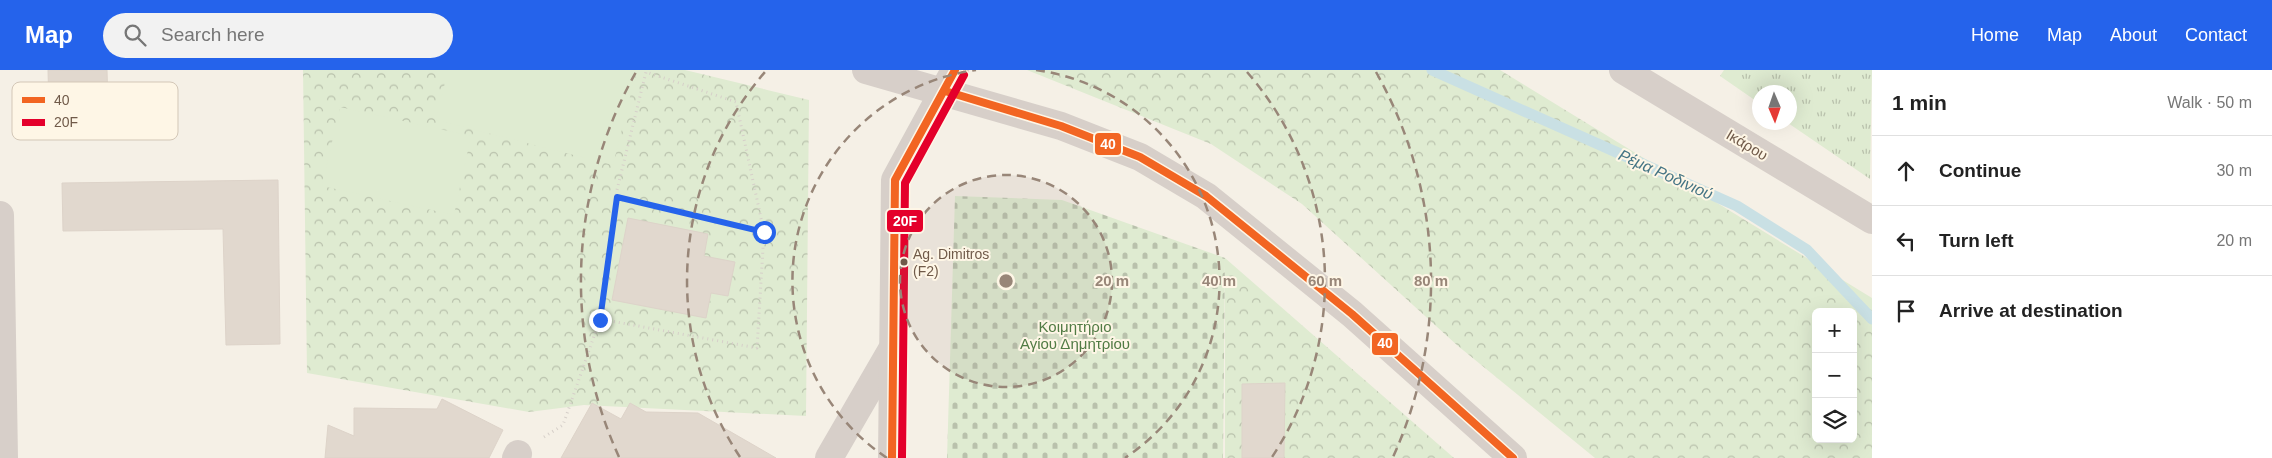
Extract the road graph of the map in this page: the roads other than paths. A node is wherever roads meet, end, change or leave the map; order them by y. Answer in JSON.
{"nodes":[{"id":1,"x":866,"y":70,"type":"edge"},
{"id":2,"x":1623,"y":70,"type":"edge"},
{"id":3,"x":950,"y":81,"type":"edge"},
{"id":4,"x":0,"y":215,"type":"edge"},
{"id":5,"x":1871,"y":217,"type":"edge"},
{"id":6,"x":892,"y":350,"type":"junction"},
{"id":7,"x":4,"y":458,"type":"edge"},
{"id":8,"x":829,"y":458,"type":"edge"},
{"id":9,"x":892,"y":458,"type":"edge"},
{"id":10,"x":1513,"y":458,"type":"edge"}],
"edges":[{"from":1,"to":3,"type":"street"},
{"from":2,"to":5,"type":"street","name":"Ικάρου"},
{"from":3,"to":6,"type":"street"},
{"from":3,"to":10,"type":"street"},
{"from":4,"to":7,"type":"street"},
{"from":6,"to":8,"type":"street"},
{"from":6,"to":9,"type":"street"}]}
